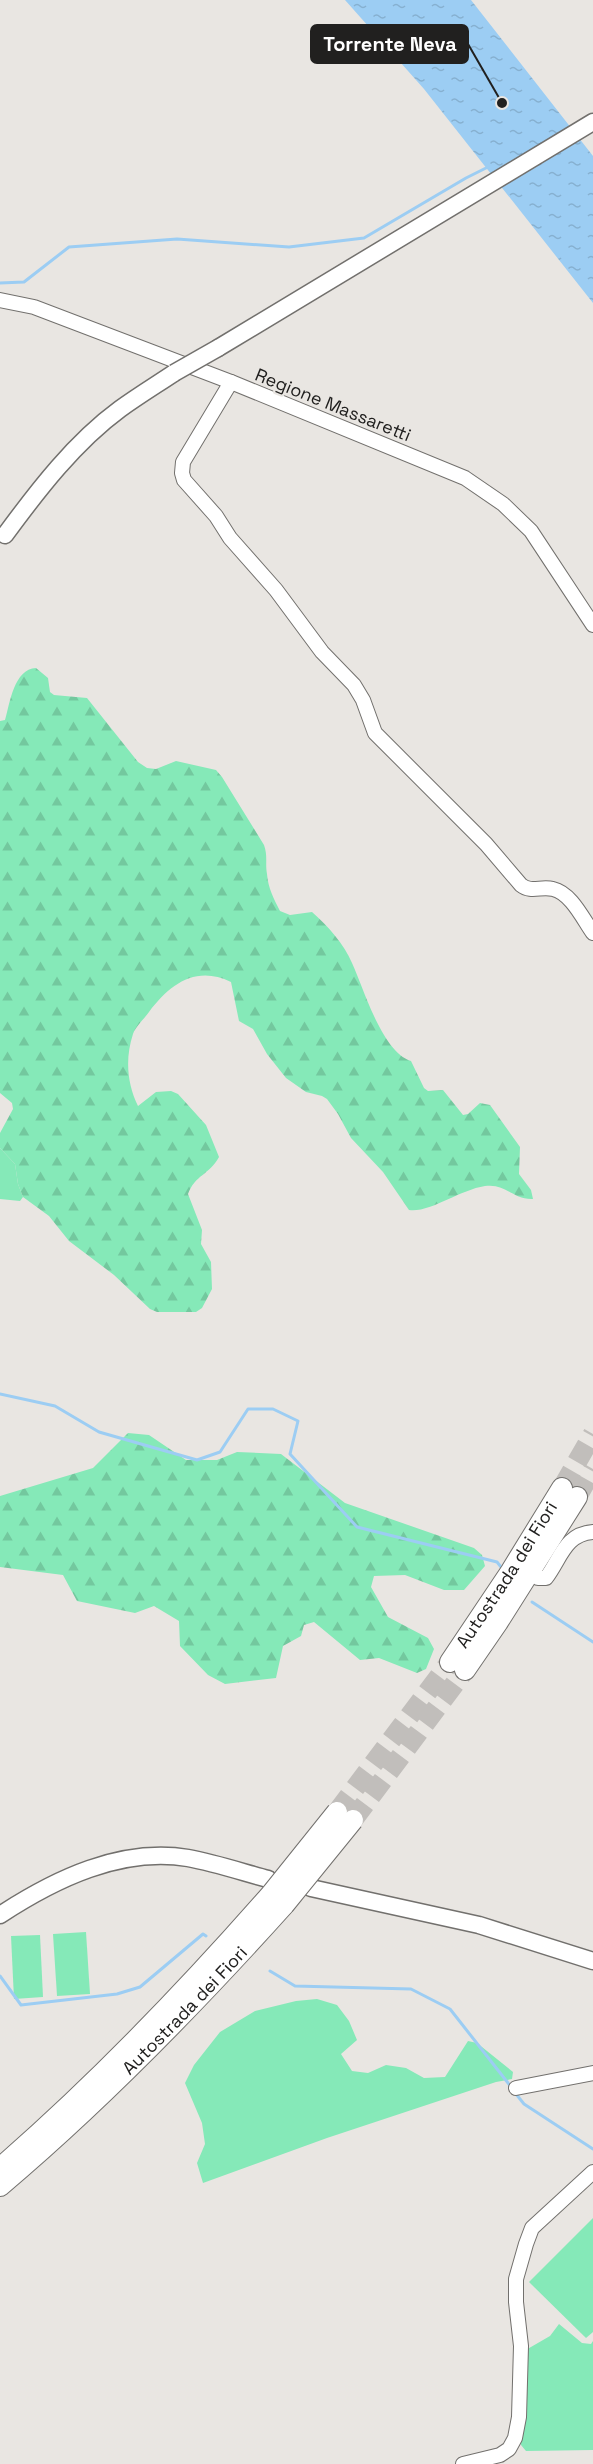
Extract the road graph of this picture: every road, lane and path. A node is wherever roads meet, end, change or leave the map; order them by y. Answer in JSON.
{"nodes":[{"id":1,"x":593,"y":122,"type":"edge"},
{"id":2,"x":0,"y":300,"type":"edge"},
{"id":3,"x":231,"y":382,"type":"junction"},
{"id":4,"x":5,"y":536,"type":"dead end"},
{"id":5,"x":593,"y":625,"type":"edge"},
{"id":6,"x":593,"y":933,"type":"edge"},
{"id":7,"x":569,"y":1492,"type":"tunnel mouth"},
{"id":8,"x":593,"y":1532,"type":"edge"},
{"id":9,"x":538,"y":1578,"type":"dead end"},
{"id":10,"x":458,"y":1666,"type":"tunnel mouth"},
{"id":11,"x":345,"y":1816,"type":"tunnel mouth"},
{"id":12,"x":311,"y":1888,"type":"dead end"},
{"id":13,"x":275,"y":1892,"type":"junction"},
{"id":14,"x":0,"y":1915,"type":"edge"},
{"id":15,"x":593,"y":1961,"type":"edge"},
{"id":16,"x":593,"y":2073,"type":"edge"},
{"id":17,"x":516,"y":2088,"type":"dead end"},
{"id":18,"x":0,"y":2168,"type":"edge"},
{"id":19,"x":593,"y":2172,"type":"edge"},
{"id":20,"x":0,"y":2186,"type":"edge"},
{"id":21,"x":463,"y":2464,"type":"edge"}],
"edges":[{"from":1,"to":4,"type":"main road","bridge":true},
{"from":2,"to":3,"type":"street","name":"Regione Massaretti"},
{"from":3,"to":5,"type":"street","name":"Regione Massaretti"},
{"from":3,"to":6,"type":"street"},
{"from":7,"to":10,"type":"highway","name":"Autostrada dei Fiori"},
{"from":8,"to":9,"type":"street"},
{"from":11,"to":13,"type":"highway","name":"Autostrada dei Fiori","bridge":true},
{"from":12,"to":15,"type":"main road"},
{"from":13,"to":14,"type":"main road"},
{"from":13,"to":18,"type":"highway","name":"Autostrada dei Fiori"},
{"from":13,"to":20,"type":"highway","name":"Autostrada dei Fiori"},
{"from":16,"to":17,"type":"street"},
{"from":19,"to":21,"type":"street"}]}
